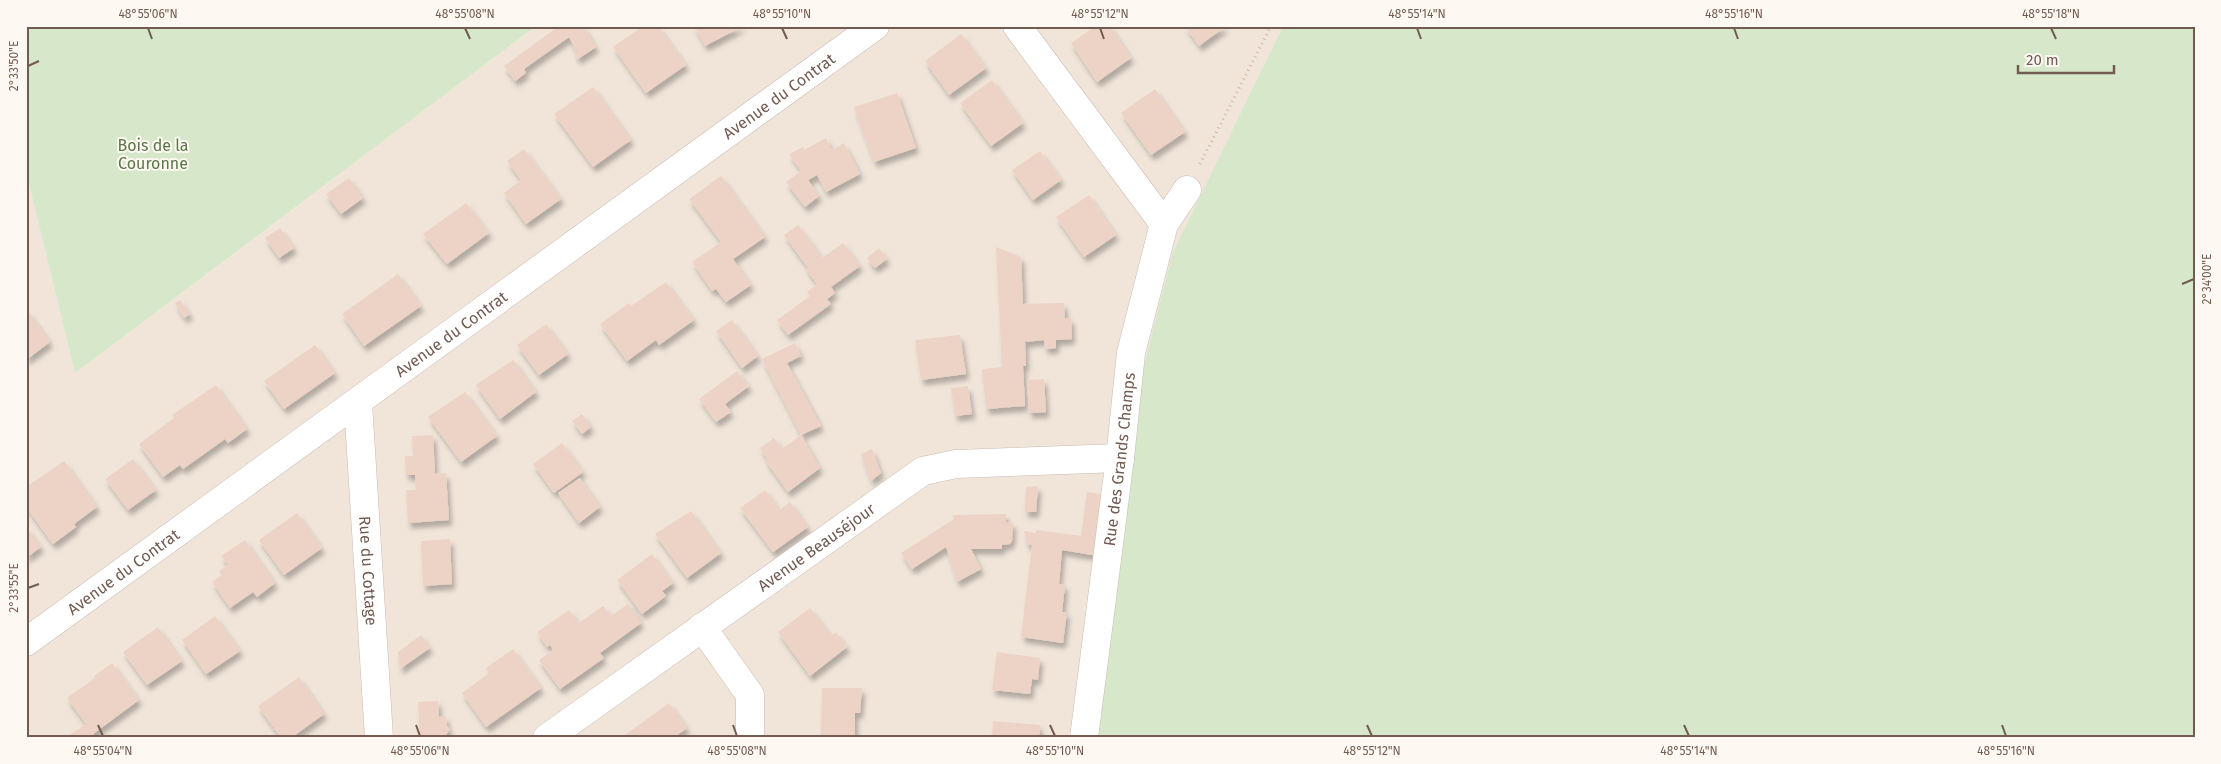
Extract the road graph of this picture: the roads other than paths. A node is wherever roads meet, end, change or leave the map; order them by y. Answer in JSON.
{"nodes":[{"id":1,"x":875,"y":26,"type":"edge"},
{"id":2,"x":1017,"y":26,"type":"edge"},
{"id":3,"x":1187,"y":190,"type":"road end"},
{"id":4,"x":1164,"y":224,"type":"junction"},
{"id":5,"x":358,"y":403,"type":"junction"},
{"id":6,"x":1120,"y":458,"type":"junction"},
{"id":7,"x":702,"y":627,"type":"junction"},
{"id":8,"x":26,"y":642,"type":"edge"},
{"id":9,"x":379,"y":738,"type":"edge"},
{"id":10,"x":547,"y":738,"type":"edge"},
{"id":11,"x":750,"y":738,"type":"edge"},
{"id":12,"x":1084,"y":738,"type":"edge"}],
"edges":[{"from":1,"to":5,"type":"street","name":"Avenue du Contrat"},
{"from":2,"to":4,"type":"street"},
{"from":3,"to":4,"type":"street","name":"Rue des Grands Champs"},
{"from":4,"to":6,"type":"street","name":"Rue des Grands Champs"},
{"from":5,"to":8,"type":"street","name":"Avenue du Contrat"},
{"from":5,"to":9,"type":"street","name":"Rue du Cottage"},
{"from":6,"to":7,"type":"street","name":"Avenue Beauséjour"},
{"from":6,"to":12,"type":"street","name":"Rue des Grands Champs"},
{"from":7,"to":10,"type":"street","name":"Avenue Beauséjour"},
{"from":7,"to":11,"type":"street"}]}
